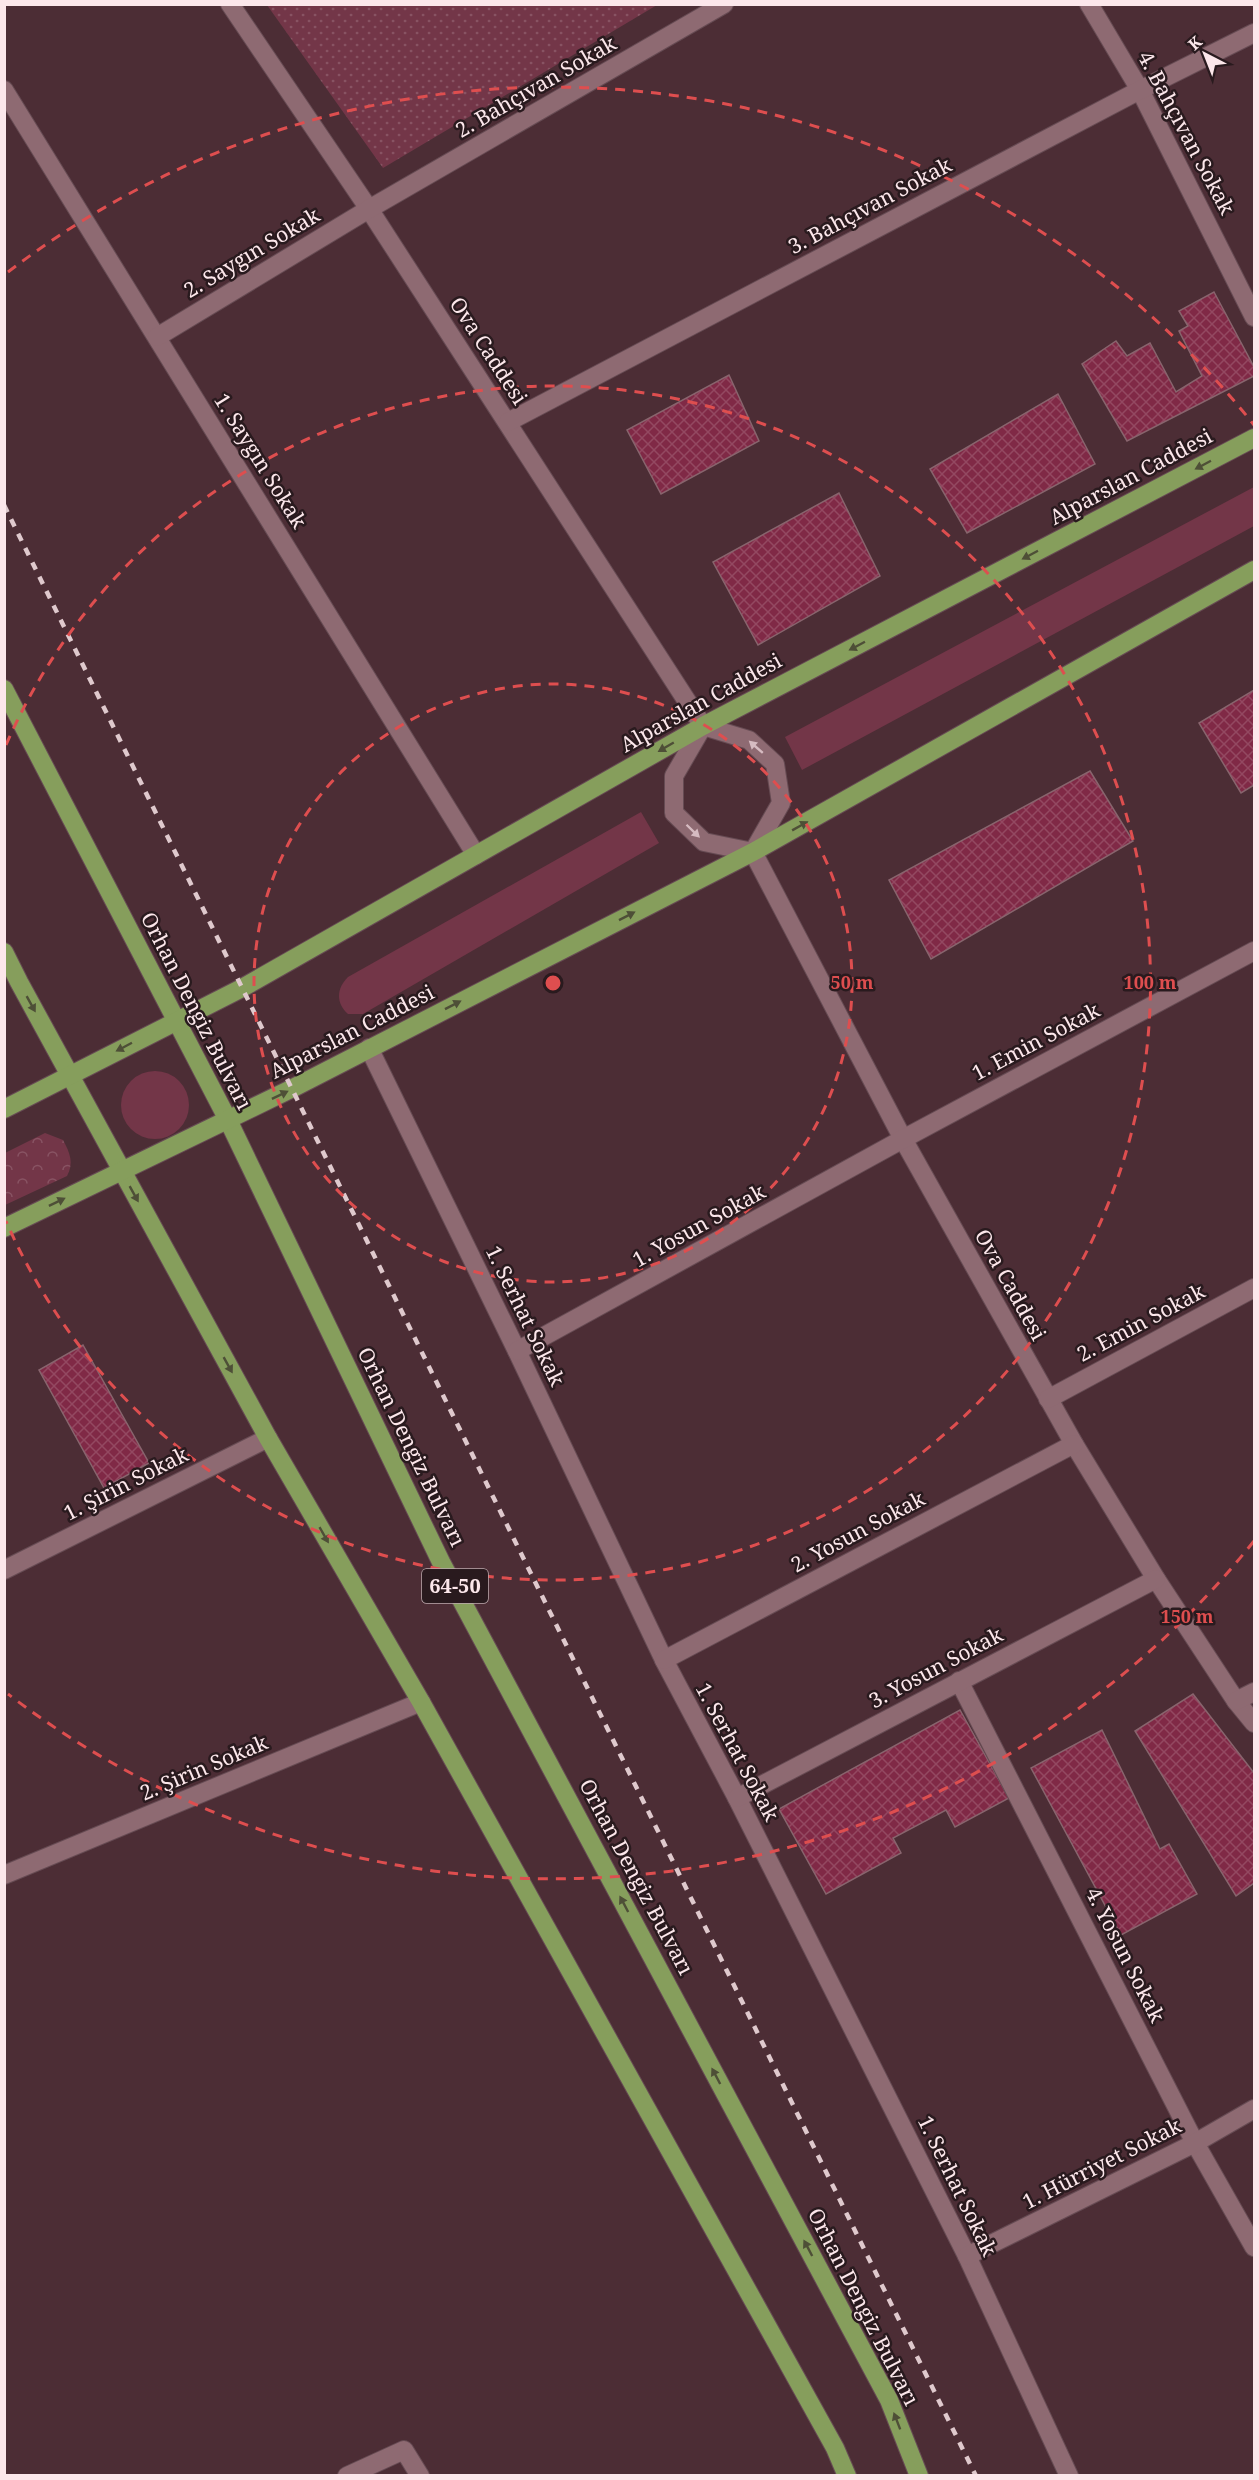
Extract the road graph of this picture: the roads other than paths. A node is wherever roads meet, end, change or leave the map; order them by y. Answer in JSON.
{"nodes":[{"id":1,"x":230,"y":4,"type":"edge"},
{"id":2,"x":724,"y":4,"type":"edge"},
{"id":3,"x":1089,"y":4,"type":"edge"},
{"id":4,"x":1254,"y":33,"type":"edge"},
{"id":5,"x":4,"y":90,"type":"edge"},
{"id":6,"x":1140,"y":90,"type":"junction"},
{"id":7,"x":369,"y":209,"type":"junction"},
{"id":8,"x":1254,"y":317,"type":"edge"},
{"id":9,"x":157,"y":337,"type":"junction"},
{"id":10,"x":508,"y":422,"type":"junction"},
{"id":11,"x":1254,"y":438,"type":"edge"},
{"id":12,"x":1254,"y":570,"type":"edge"},
{"id":13,"x":4,"y":689,"type":"edge"},
{"id":14,"x":703,"y":726,"type":"junction"},
{"id":15,"x":753,"y":852,"type":"junction"},
{"id":16,"x":476,"y":855,"type":"junction"},
{"id":17,"x":1254,"y":951,"type":"edge"},
{"id":18,"x":4,"y":952,"type":"edge"},
{"id":19,"x":176,"y":1020,"type":"junction"},
{"id":20,"x":369,"y":1048,"type":"junction"},
{"id":21,"x":70,"y":1076,"type":"junction"},
{"id":22,"x":4,"y":1109,"type":"edge"},
{"id":23,"x":228,"y":1120,"type":"junction"},
{"id":24,"x":903,"y":1139,"type":"junction"},
{"id":25,"x":122,"y":1171,"type":"junction"},
{"id":26,"x":4,"y":1228,"type":"edge"},
{"id":27,"x":1254,"y":1288,"type":"edge"},
{"id":28,"x":517,"y":1351,"type":"junction"},
{"id":29,"x":1048,"y":1399,"type":"junction"},
{"id":30,"x":268,"y":1438,"type":"junction"},
{"id":31,"x":1074,"y":1444,"type":"junction"},
{"id":32,"x":4,"y":1570,"type":"edge"},
{"id":33,"x":1156,"y":1579,"type":"junction"},
{"id":34,"x":664,"y":1660,"type":"junction"},
{"id":35,"x":959,"y":1682,"type":"junction"},
{"id":36,"x":1254,"y":1692,"type":"edge"},
{"id":37,"x":1236,"y":1701,"type":"junction"},
{"id":38,"x":421,"y":1702,"type":"junction"},
{"id":39,"x":1254,"y":1724,"type":"edge"},
{"id":40,"x":737,"y":1798,"type":"junction"},
{"id":41,"x":4,"y":1875,"type":"edge"},
{"id":42,"x":1254,"y":2109,"type":"edge"},
{"id":43,"x":1195,"y":2142,"type":"junction"},
{"id":44,"x":1254,"y":2247,"type":"edge"},
{"id":45,"x":967,"y":2256,"type":"junction"},
{"id":46,"x":347,"y":2475,"type":"edge"},
{"id":47,"x":420,"y":2475,"type":"edge"},
{"id":48,"x":847,"y":2475,"type":"edge"},
{"id":49,"x":919,"y":2475,"type":"edge"},
{"id":50,"x":1069,"y":2475,"type":"edge"}],
"edges":[{"from":1,"to":7,"type":"street","name":"Ova Caddesi"},
{"from":2,"to":7,"type":"street","name":"2. Bahçıvan Sokak"},
{"from":3,"to":6,"type":"street","name":"4. Bahçıvan Sokak"},
{"from":4,"to":6,"type":"street","name":"3. Bahçıvan Sokak"},
{"from":5,"to":9,"type":"street","name":"1. Saygın Sokak"},
{"from":6,"to":8,"type":"street","name":"4. Bahçıvan Sokak"},
{"from":6,"to":10,"type":"street","name":"3. Bahçıvan Sokak"},
{"from":7,"to":9,"type":"street","name":"2. Saygın Sokak"},
{"from":7,"to":10,"type":"street","name":"Ova Caddesi"},
{"from":9,"to":16,"type":"street","name":"1. Saygın Sokak"},
{"from":10,"to":14,"type":"street","name":"Ova Caddesi"},
{"from":11,"to":14,"type":"main road","name":"Alparslan Caddesi","one_way":true},
{"from":15,"to":12,"type":"main road","name":"Alparslan Caddesi","one_way":true},
{"from":13,"to":19,"type":"main road","name":"Orhan Dengiz Bulvarı","number":"64-50"},
{"from":15,"to":14,"type":"street","one_way":true},
{"from":14,"to":15,"type":"street","one_way":true},
{"from":14,"to":16,"type":"main road","name":"Alparslan Caddesi","one_way":true},
{"from":20,"to":15,"type":"main road","name":"Alparslan Caddesi","one_way":true},
{"from":15,"to":24,"type":"street","name":"Ova Caddesi"},
{"from":16,"to":19,"type":"main road","name":"Alparslan Caddesi"},
{"from":17,"to":24,"type":"street","name":"1. Emin Sokak"},
{"from":18,"to":21,"type":"main road","one_way":true},
{"from":19,"to":21,"type":"main road","name":"Alparslan Caddesi","one_way":true},
{"from":19,"to":23,"type":"main road","name":"Orhan Dengiz Bulvarı","number":"64-50"},
{"from":23,"to":20,"type":"main road","name":"Alparslan Caddesi","one_way":true},
{"from":20,"to":28,"type":"street","name":"1. Serhat Sokak"},
{"from":21,"to":22,"type":"main road","name":"Alparslan Caddesi"},
{"from":21,"to":25,"type":"main road"},
{"from":23,"to":25,"type":"main road","name":"Alparslan Caddesi"},
{"from":49,"to":23,"type":"main road","name":"Orhan Dengiz Bulvarı","number":"64-50","one_way":true},
{"from":24,"to":28,"type":"street","name":"1. Yosun Sokak"},
{"from":24,"to":29,"type":"street","name":"Ova Caddesi"},
{"from":26,"to":25,"type":"main road","name":"Alparslan Caddesi","one_way":true},
{"from":25,"to":30,"type":"main road","one_way":true},
{"from":27,"to":29,"type":"street","name":"2. Emin Sokak"},
{"from":28,"to":34,"type":"street","name":"1. Serhat Sokak"},
{"from":29,"to":31,"type":"street","name":"Ova Caddesi"},
{"from":30,"to":32,"type":"street","name":"1. Şirin Sokak"},
{"from":30,"to":38,"type":"main road","one_way":true},
{"from":31,"to":33,"type":"street","name":"Ova Caddesi"},
{"from":31,"to":34,"type":"street","name":"2. Yosun Sokak"},
{"from":33,"to":35,"type":"street","name":"3. Yosun Sokak"},
{"from":33,"to":37,"type":"street","name":"Ova Caddesi"},
{"from":34,"to":40,"type":"street","name":"1. Serhat Sokak"},
{"from":35,"to":40,"type":"street","name":"3. Yosun Sokak"},
{"from":35,"to":43,"type":"street","name":"4. Yosun Sokak"},
{"from":36,"to":37,"type":"street"},
{"from":37,"to":39,"type":"street","name":"Ova Caddesi"},
{"from":38,"to":41,"type":"street","name":"2. Şirin Sokak"},
{"from":38,"to":48,"type":"main road"},
{"from":40,"to":45,"type":"street","name":"1. Serhat Sokak"},
{"from":42,"to":43,"type":"street","name":"1. Hürriyet Sokak"},
{"from":43,"to":44,"type":"street","name":"4. Yosun Sokak"},
{"from":43,"to":45,"type":"street","name":"1. Hürriyet Sokak"},
{"from":45,"to":50,"type":"street","name":"1. Serhat Sokak"},
{"from":46,"to":47,"type":"street"}]}
